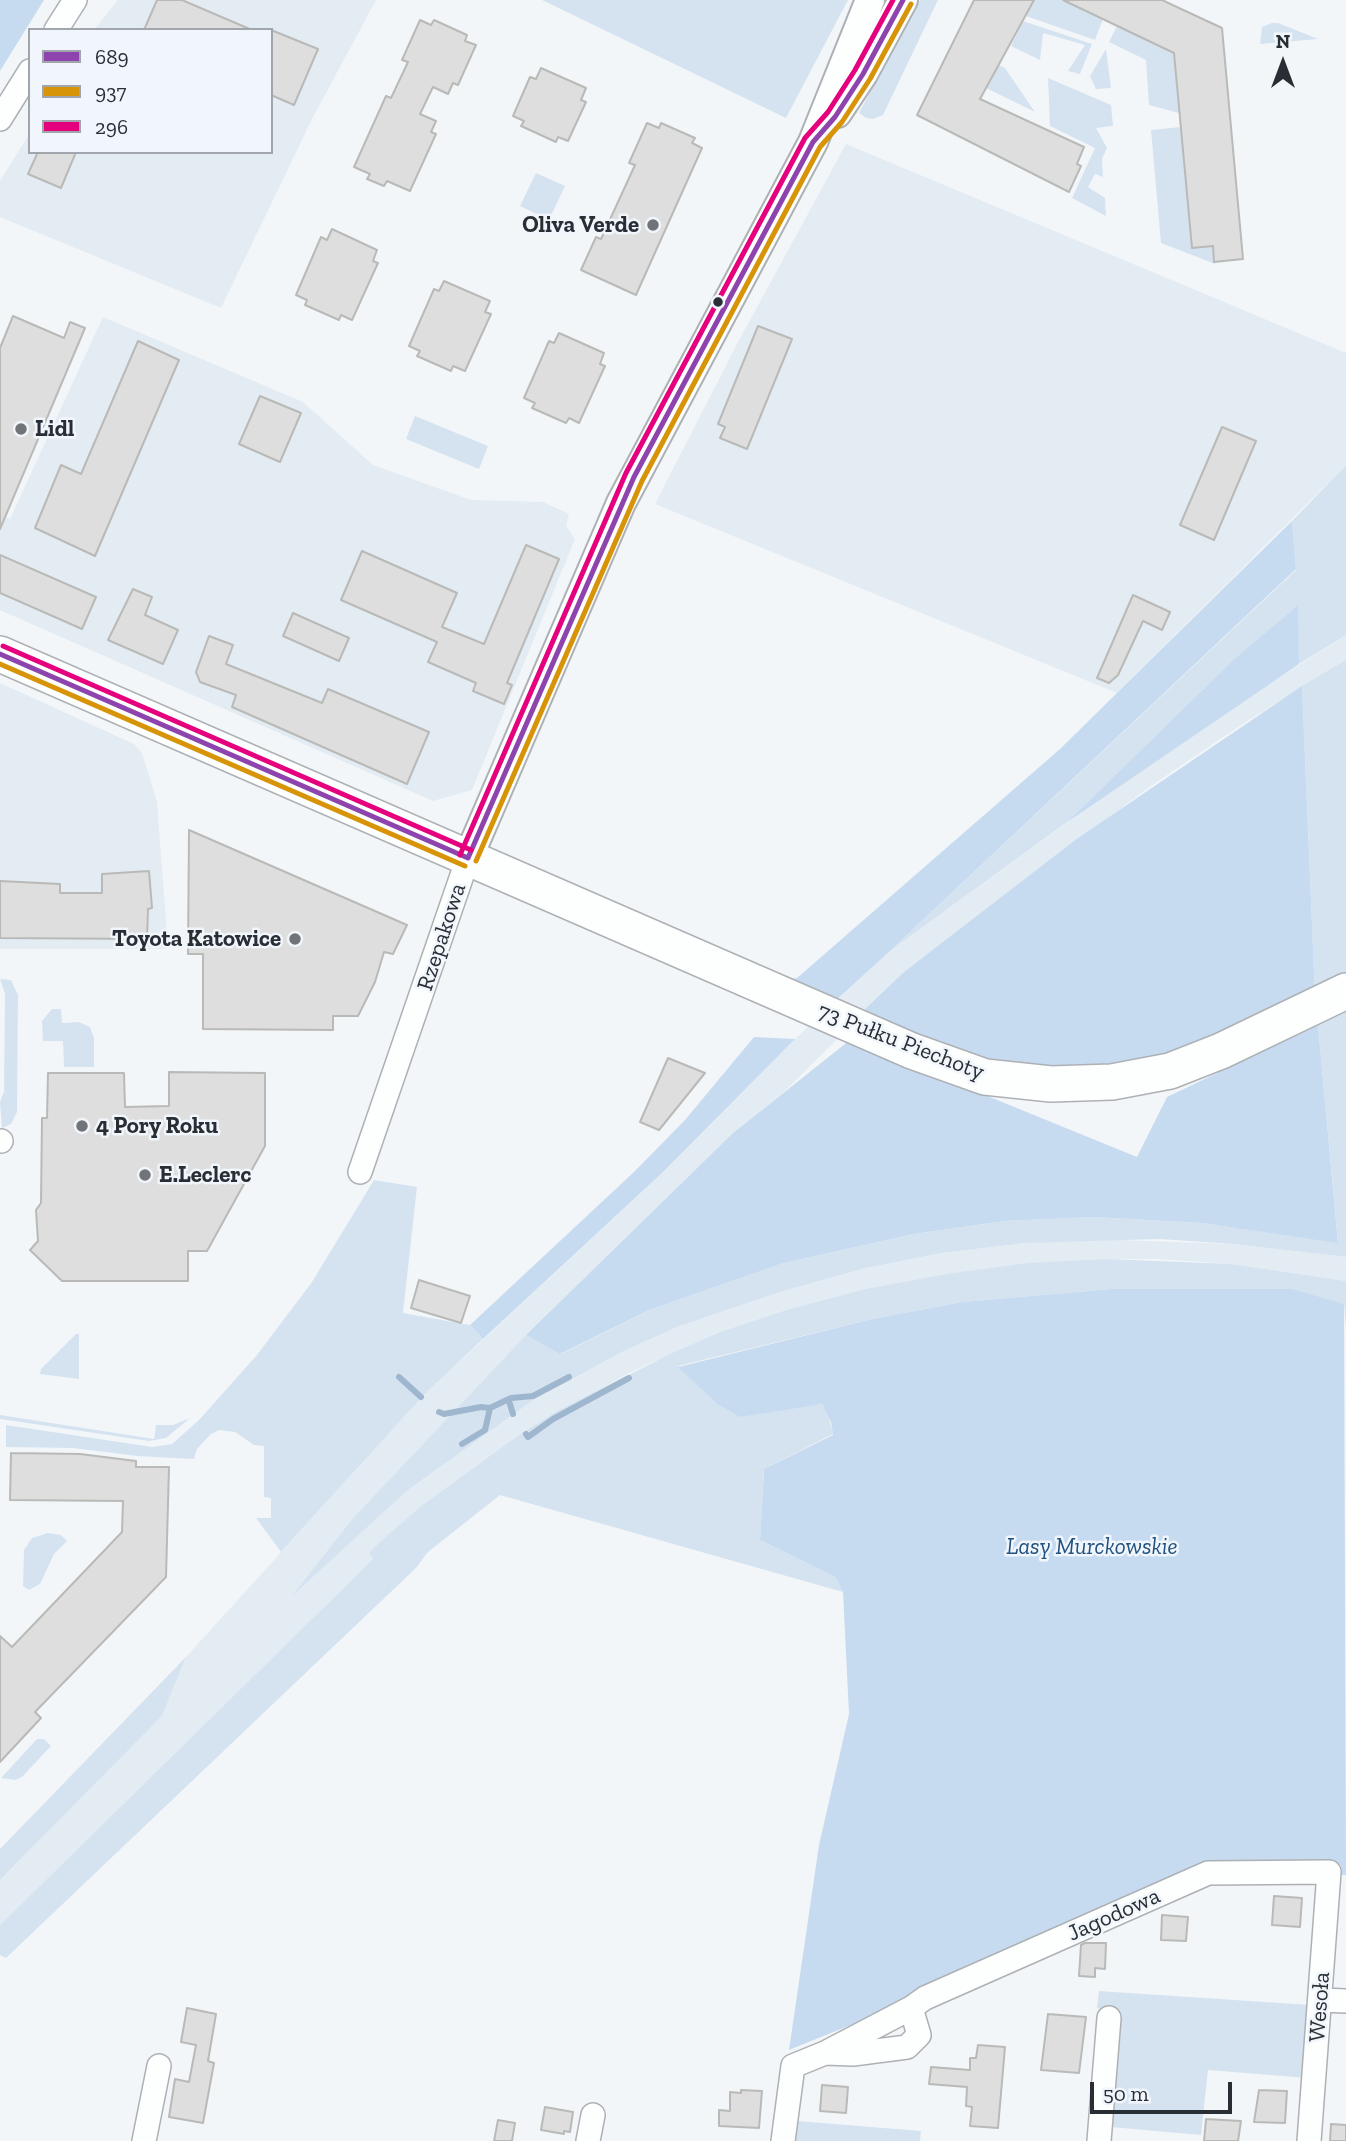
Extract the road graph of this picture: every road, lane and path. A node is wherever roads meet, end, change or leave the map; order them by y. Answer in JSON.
{"nodes":[{"id":1,"x":870,"y":0,"type":"edge"},
{"id":2,"x":902,"y":0,"type":"edge"},
{"id":3,"x":73,"y":3,"type":"edge"},
{"id":4,"x":57,"y":28,"type":"edge"},
{"id":5,"x":28,"y":74,"type":"edge"},
{"id":6,"x":0,"y":119,"type":"edge"},
{"id":7,"x":813,"y":142,"type":"junction"},
{"id":8,"x":0,"y":654,"type":"edge"},
{"id":9,"x":468,"y":858,"type":"junction"},
{"id":10,"x":1346,"y":991,"type":"edge"},
{"id":11,"x":360,"y":1172,"type":"dead end"},
{"id":12,"x":1329,"y":1872,"type":"joint"},
{"id":13,"x":1322,"y":2000,"type":"junction"},
{"id":14,"x":1346,"y":2001,"type":"edge"},
{"id":15,"x":911,"y":2008,"type":"junction"},
{"id":16,"x":1109,"y":2018,"type":"dead end"},
{"id":17,"x":825,"y":2053,"type":"junction"},
{"id":18,"x":159,"y":2066,"type":"dead end"},
{"id":19,"x":593,"y":2115,"type":"dead end"},
{"id":20,"x":144,"y":2141,"type":"edge"},
{"id":21,"x":588,"y":2141,"type":"edge"},
{"id":22,"x":783,"y":2141,"type":"edge"},
{"id":23,"x":1099,"y":2141,"type":"edge"},
{"id":24,"x":1309,"y":2141,"type":"edge"}],
"edges":[{"from":1,"to":7,"type":"street","name":"Rzepakowa"},
{"from":2,"to":7,"type":"street","name":"Rzepakowa"},
{"from":3,"to":4,"type":"street"},
{"from":5,"to":6,"type":"street"},
{"from":7,"to":9,"type":"street","name":"Rzepakowa"},
{"from":8,"to":9,"type":"main road","name":"73 Pułku Piechoty"},
{"from":9,"to":10,"type":"main road","name":"73 Pułku Piechoty"},
{"from":9,"to":11,"type":"street","name":"Rzepakowa"},
{"from":12,"to":13,"type":"street","name":"Wesoła"},
{"from":12,"to":15,"type":"street","name":"Jagodowa"},
{"from":13,"to":14,"type":"street"},
{"from":13,"to":24,"type":"street","name":"Wesoła"},
{"from":15,"to":17,"type":"street","name":"Jagodowa"},
{"from":15,"to":17,"type":"street","name":"Jagodowa"},
{"from":16,"to":23,"type":"street"},
{"from":17,"to":22,"type":"street","name":"Jagodowa"},
{"from":18,"to":20,"type":"street"},
{"from":19,"to":21,"type":"street"}]}
